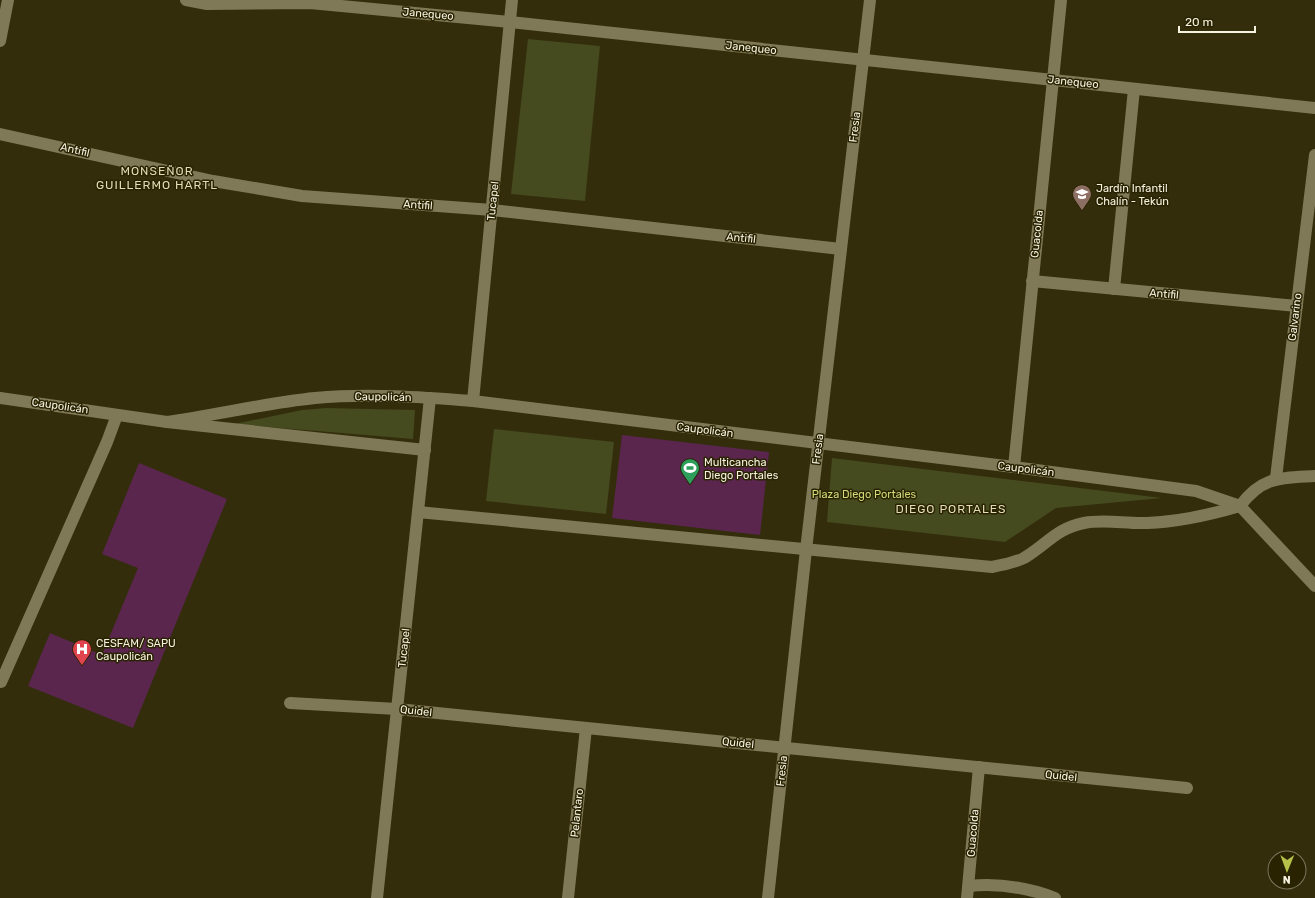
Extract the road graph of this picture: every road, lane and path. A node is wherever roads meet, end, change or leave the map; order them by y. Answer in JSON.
{"nodes":[{"id":1,"x":8,"y":0,"type":"edge"},
{"id":2,"x":186,"y":0,"type":"edge"},
{"id":3,"x":512,"y":0,"type":"edge"},
{"id":4,"x":870,"y":0,"type":"edge"},
{"id":5,"x":1061,"y":0,"type":"edge"},
{"id":6,"x":510,"y":22,"type":"junction"},
{"id":7,"x":0,"y":41,"type":"edge"},
{"id":8,"x":863,"y":60,"type":"junction"},
{"id":9,"x":1054,"y":80,"type":"junction"},
{"id":10,"x":1134,"y":89,"type":"junction"},
{"id":11,"x":1315,"y":108,"type":"edge"},
{"id":12,"x":0,"y":134,"type":"edge"},
{"id":13,"x":1315,"y":155,"type":"edge"},
{"id":14,"x":492,"y":210,"type":"junction"},
{"id":15,"x":841,"y":249,"type":"junction"},
{"id":16,"x":1032,"y":281,"type":"junction"},
{"id":17,"x":1114,"y":289,"type":"junction"},
{"id":18,"x":1297,"y":306,"type":"junction"},
{"id":19,"x":0,"y":398,"type":"edge"},
{"id":20,"x":430,"y":398,"type":"junction"},
{"id":21,"x":473,"y":401,"type":"junction"},
{"id":22,"x":117,"y":415,"type":"junction"},
{"id":23,"x":167,"y":422,"type":"junction"},
{"id":24,"x":819,"y":444,"type":"junction"},
{"id":25,"x":425,"y":450,"type":"junction"},
{"id":26,"x":1014,"y":467,"type":"junction"},
{"id":27,"x":1315,"y":476,"type":"edge"},
{"id":28,"x":1276,"y":478,"type":"junction"},
{"id":29,"x":1240,"y":506,"type":"junction"},
{"id":30,"x":418,"y":512,"type":"junction"},
{"id":31,"x":806,"y":550,"type":"junction"},
{"id":32,"x":1315,"y":586,"type":"edge"},
{"id":33,"x":1,"y":682,"type":"dead end"},
{"id":34,"x":290,"y":703,"type":"dead end"},
{"id":35,"x":397,"y":709,"type":"junction"},
{"id":36,"x":586,"y":728,"type":"junction"},
{"id":37,"x":785,"y":748,"type":"junction"},
{"id":38,"x":979,"y":767,"type":"junction"},
{"id":39,"x":1187,"y":788,"type":"dead end"},
{"id":40,"x":969,"y":886,"type":"junction"},
{"id":41,"x":377,"y":898,"type":"edge"},
{"id":42,"x":568,"y":898,"type":"edge"},
{"id":43,"x":768,"y":898,"type":"edge"},
{"id":44,"x":968,"y":898,"type":"edge"},
{"id":45,"x":1055,"y":898,"type":"edge"}],
"edges":[{"from":1,"to":7,"type":"street"},
{"from":2,"to":6,"type":"street","name":"Janequeo"},
{"from":3,"to":6,"type":"street","name":"Tucapel"},
{"from":4,"to":8,"type":"street","name":"Fresia"},
{"from":5,"to":9,"type":"street","name":"Guacolda"},
{"from":6,"to":8,"type":"street","name":"Janequeo"},
{"from":6,"to":14,"type":"street","name":"Tucapel"},
{"from":8,"to":9,"type":"street","name":"Janequeo"},
{"from":8,"to":15,"type":"street","name":"Fresia"},
{"from":9,"to":10,"type":"street","name":"Janequeo"},
{"from":9,"to":16,"type":"street","name":"Guacolda"},
{"from":10,"to":11,"type":"street","name":"Janequeo"},
{"from":10,"to":17,"type":"street"},
{"from":12,"to":14,"type":"street","name":"Antifil"},
{"from":13,"to":18,"type":"street","name":"Galvarino"},
{"from":14,"to":15,"type":"street","name":"Antifil"},
{"from":14,"to":21,"type":"street","name":"Tucapel"},
{"from":15,"to":24,"type":"street","name":"Fresia"},
{"from":16,"to":17,"type":"street","name":"Antifil"},
{"from":16,"to":26,"type":"street","name":"Guacolda"},
{"from":17,"to":18,"type":"street","name":"Antifil"},
{"from":18,"to":28,"type":"street","name":"Galvarino"},
{"from":19,"to":22,"type":"street","name":"Caupolicán"},
{"from":20,"to":21,"type":"street","name":"Caupolicán"},
{"from":20,"to":23,"type":"street","name":"Caupolicán"},
{"from":20,"to":25,"type":"street","name":"Tucapel"},
{"from":21,"to":24,"type":"street","name":"Caupolicán"},
{"from":22,"to":23,"type":"street","name":"Caupolicán"},
{"from":22,"to":33,"type":"street"},
{"from":23,"to":25,"type":"street","name":"Caupolicán"},
{"from":24,"to":26,"type":"street","name":"Caupolicán"},
{"from":24,"to":31,"type":"street","name":"Fresia"},
{"from":25,"to":30,"type":"street","name":"Tucapel"},
{"from":26,"to":29,"type":"street","name":"Caupolicán"},
{"from":27,"to":28,"type":"street"},
{"from":28,"to":29,"type":"street"},
{"from":29,"to":31,"type":"street"},
{"from":29,"to":32,"type":"street","name":"Caupolicán"},
{"from":30,"to":31,"type":"street"},
{"from":30,"to":35,"type":"street","name":"Tucapel"},
{"from":31,"to":37,"type":"street","name":"Fresia"},
{"from":34,"to":35,"type":"street","name":"Quidel"},
{"from":35,"to":36,"type":"street","name":"Quidel"},
{"from":35,"to":41,"type":"street","name":"Tucapel"},
{"from":36,"to":37,"type":"street","name":"Quidel"},
{"from":36,"to":42,"type":"street","name":"Pelantaro"},
{"from":37,"to":38,"type":"street","name":"Quidel"},
{"from":37,"to":43,"type":"street","name":"Fresia"},
{"from":38,"to":39,"type":"street","name":"Quidel"},
{"from":38,"to":40,"type":"street","name":"Guacolda"},
{"from":40,"to":44,"type":"street","name":"Guacolda"},
{"from":40,"to":45,"type":"street"}]}
